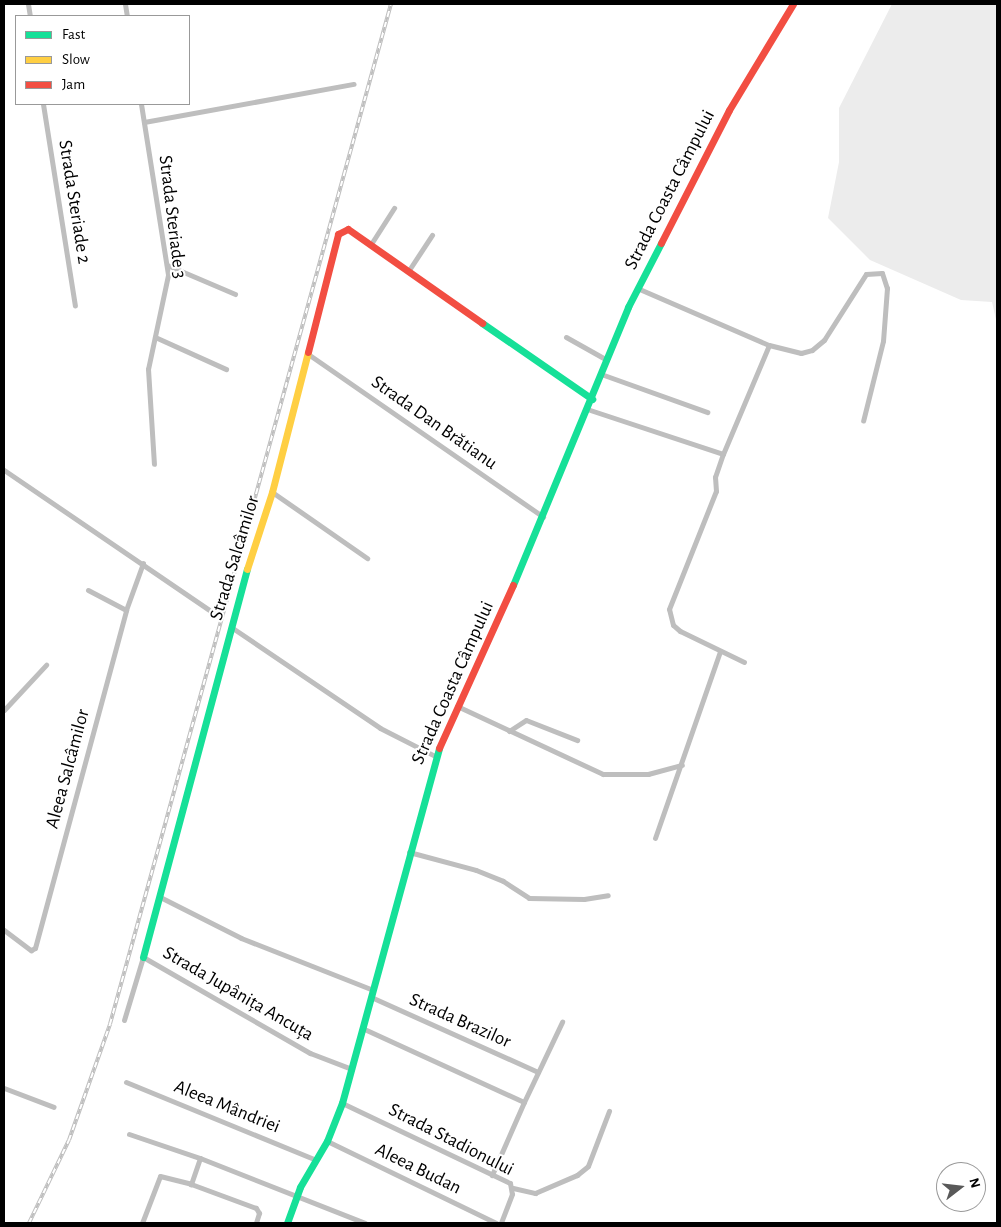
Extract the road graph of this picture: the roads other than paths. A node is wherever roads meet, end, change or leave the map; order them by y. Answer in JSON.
{"nodes":[{"id":1,"x":793,"y":4,"type":"edge"},
{"id":2,"x":354,"y":84,"type":"dead end"},
{"id":3,"x":43,"y":105,"type":"edge"},
{"id":4,"x":141,"y":105,"type":"edge"},
{"id":5,"x":144,"y":122,"type":"junction"},
{"id":6,"x":394,"y":208,"type":"dead end"},
{"id":7,"x":432,"y":235,"type":"dead end"},
{"id":8,"x":370,"y":244,"type":"junction"},
{"id":9,"x":167,"y":265,"type":"junction"},
{"id":10,"x":409,"y":270,"type":"junction"},
{"id":11,"x":637,"y":288,"type":"junction"},
{"id":12,"x":235,"y":294,"type":"dead end"},
{"id":13,"x":75,"y":305,"type":"dead end"},
{"id":14,"x":566,"y":337,"type":"dead end"},
{"id":15,"x":155,"y":338,"type":"junction"},
{"id":16,"x":769,"y":345,"type":"junction"},
{"id":17,"x":308,"y":354,"type":"junction"},
{"id":18,"x":607,"y":360,"type":"junction"},
{"id":19,"x":226,"y":369,"type":"dead end"},
{"id":20,"x":602,"y":374,"type":"junction"},
{"id":21,"x":592,"y":399,"type":"junction"},
{"id":22,"x":587,"y":409,"type":"junction"},
{"id":23,"x":707,"y":412,"type":"dead end"},
{"id":24,"x":863,"y":420,"type":"dead end"},
{"id":25,"x":723,"y":454,"type":"junction"},
{"id":26,"x":154,"y":464,"type":"dead end"},
{"id":27,"x":4,"y":470,"type":"edge"},
{"id":28,"x":272,"y":492,"type":"junction"},
{"id":29,"x":543,"y":516,"type":"junction"},
{"id":30,"x":367,"y":558,"type":"dead end"},
{"id":31,"x":143,"y":563,"type":"junction"},
{"id":32,"x":88,"y":590,"type":"dead end"},
{"id":33,"x":126,"y":610,"type":"junction"},
{"id":34,"x":214,"y":613,"type":"dead end"},
{"id":35,"x":231,"y":627,"type":"junction"},
{"id":36,"x":720,"y":651,"type":"junction"},
{"id":37,"x":744,"y":662,"type":"dead end"},
{"id":38,"x":46,"y":665,"type":"dead end"},
{"id":39,"x":457,"y":706,"type":"junction"},
{"id":40,"x":4,"y":710,"type":"edge"},
{"id":41,"x":509,"y":731,"type":"junction"},
{"id":42,"x":577,"y":740,"type":"dead end"},
{"id":43,"x":435,"y":756,"type":"junction"},
{"id":44,"x":682,"y":765,"type":"junction"},
{"id":45,"x":655,"y":838,"type":"dead end"},
{"id":46,"x":409,"y":852,"type":"junction"},
{"id":47,"x":608,"y":895,"type":"dead end"},
{"id":48,"x":160,"y":897,"type":"junction"},
{"id":49,"x":4,"y":930,"type":"edge"},
{"id":50,"x":144,"y":957,"type":"junction"},
{"id":51,"x":372,"y":994,"type":"junction"},
{"id":52,"x":124,"y":1020,"type":"dead end"},
{"id":53,"x":562,"y":1022,"type":"dead end"},
{"id":54,"x":362,"y":1028,"type":"junction"},
{"id":55,"x":352,"y":1069,"type":"junction"},
{"id":56,"x":538,"y":1072,"type":"junction"},
{"id":57,"x":126,"y":1082,"type":"dead end"},
{"id":58,"x":4,"y":1088,"type":"edge"},
{"id":59,"x":524,"y":1102,"type":"junction"},
{"id":60,"x":342,"y":1103,"type":"junction"},
{"id":61,"x":54,"y":1107,"type":"dead end"},
{"id":62,"x":609,"y":1111,"type":"dead end"},
{"id":63,"x":129,"y":1134,"type":"dead end"},
{"id":64,"x":327,"y":1141,"type":"junction"},
{"id":65,"x":200,"y":1158,"type":"junction"},
{"id":66,"x":316,"y":1160,"type":"junction"},
{"id":67,"x":492,"y":1175,"type":"junction"},
{"id":68,"x":191,"y":1184,"type":"junction"},
{"id":69,"x":513,"y":1188,"type":"junction"},
{"id":70,"x":297,"y":1196,"type":"junction"},
{"id":71,"x":142,"y":1223,"type":"edge"},
{"id":72,"x":256,"y":1223,"type":"edge"},
{"id":73,"x":287,"y":1223,"type":"edge"},
{"id":74,"x":365,"y":1223,"type":"edge"},
{"id":75,"x":496,"y":1223,"type":"edge"},
{"id":76,"x":501,"y":1223,"type":"edge"}],
"edges":[{"from":1,"to":11,"type":"street","name":"Strada Coasta Câmpului"},
{"from":2,"to":5,"type":"street"},
{"from":3,"to":13,"type":"street","name":"Strada Steriade 2"},
{"from":4,"to":5,"type":"street","name":"Strada Steriade 3"},
{"from":5,"to":9,"type":"street","name":"Strada Steriade 3"},
{"from":6,"to":8,"type":"street"},
{"from":7,"to":10,"type":"street"},
{"from":8,"to":10,"type":"street"},
{"from":8,"to":17,"type":"street","name":"Strada Salcâmilor"},
{"from":9,"to":12,"type":"street"},
{"from":9,"to":15,"type":"street","name":"Strada Steriade 3"},
{"from":10,"to":21,"type":"street"},
{"from":11,"to":16,"type":"street"},
{"from":11,"to":18,"type":"street","name":"Strada Coasta Câmpului"},
{"from":14,"to":18,"type":"street"},
{"from":15,"to":19,"type":"street"},
{"from":15,"to":26,"type":"street","name":"Strada Steriade 3"},
{"from":16,"to":24,"type":"street"},
{"from":16,"to":25,"type":"street"},
{"from":17,"to":28,"type":"street","name":"Strada Salcâmilor"},
{"from":17,"to":29,"type":"street","name":"Strada Dan Brătianu"},
{"from":18,"to":20,"type":"street","name":"Strada Coasta Câmpului"},
{"from":20,"to":21,"type":"street","name":"Strada Coasta Câmpului"},
{"from":20,"to":23,"type":"street"},
{"from":21,"to":22,"type":"street","name":"Strada Coasta Câmpului"},
{"from":22,"to":25,"type":"street"},
{"from":22,"to":29,"type":"street","name":"Strada Coasta Câmpului"},
{"from":25,"to":36,"type":"street"},
{"from":27,"to":31,"type":"street"},
{"from":28,"to":30,"type":"street"},
{"from":28,"to":35,"type":"street","name":"Strada Salcâmilor"},
{"from":29,"to":39,"type":"street","name":"Strada Coasta Câmpului"},
{"from":31,"to":33,"type":"street","name":"Aleea Salcâmilor"},
{"from":31,"to":34,"type":"street"},
{"from":32,"to":33,"type":"street"},
{"from":33,"to":49,"type":"street","name":"Aleea Salcâmilor"},
{"from":35,"to":43,"type":"street"},
{"from":35,"to":48,"type":"street","name":"Strada Salcâmilor"},
{"from":36,"to":37,"type":"street"},
{"from":36,"to":44,"type":"street"},
{"from":38,"to":40,"type":"street"},
{"from":39,"to":41,"type":"street"},
{"from":39,"to":43,"type":"street","name":"Strada Coasta Câmpului"},
{"from":41,"to":42,"type":"street"},
{"from":41,"to":44,"type":"street"},
{"from":43,"to":46,"type":"street","name":"Strada Coasta Câmpului"},
{"from":44,"to":45,"type":"street"},
{"from":46,"to":47,"type":"street"},
{"from":46,"to":51,"type":"street","name":"Strada Coasta Câmpului"},
{"from":48,"to":50,"type":"street","name":"Strada Salcâmilor"},
{"from":48,"to":51,"type":"street"},
{"from":50,"to":52,"type":"street","name":"Strada Jupânița Ancuța"},
{"from":50,"to":55,"type":"street","name":"Strada Jupânița Ancuța"},
{"from":51,"to":54,"type":"street","name":"Strada Coasta Câmpului"},
{"from":51,"to":56,"type":"street","name":"Strada Brazilor"},
{"from":53,"to":56,"type":"street"},
{"from":54,"to":55,"type":"street","name":"Strada Coasta Câmpului"},
{"from":54,"to":59,"type":"street"},
{"from":55,"to":60,"type":"street","name":"Strada Coasta Câmpului"},
{"from":56,"to":59,"type":"street"},
{"from":57,"to":66,"type":"street","name":"Aleea Mândriei"},
{"from":58,"to":61,"type":"street"},
{"from":59,"to":67,"type":"street"},
{"from":60,"to":64,"type":"street","name":"Strada Coasta Câmpului"},
{"from":60,"to":67,"type":"street","name":"Strada Stadionului"},
{"from":62,"to":69,"type":"street"},
{"from":63,"to":65,"type":"street"},
{"from":64,"to":66,"type":"street","name":"Strada Coasta Câmpului"},
{"from":64,"to":75,"type":"street","name":"Aleea Budan"},
{"from":65,"to":68,"type":"street"},
{"from":65,"to":70,"type":"street"},
{"from":66,"to":70,"type":"street","name":"Strada Coasta Câmpului"},
{"from":67,"to":69,"type":"street","name":"Strada Stadionului"},
{"from":68,"to":71,"type":"street"},
{"from":68,"to":72,"type":"street"},
{"from":69,"to":76,"type":"street","name":"Strada Stadionului"},
{"from":70,"to":73,"type":"street","name":"Strada Coasta Câmpului"},
{"from":70,"to":74,"type":"street"}]}
